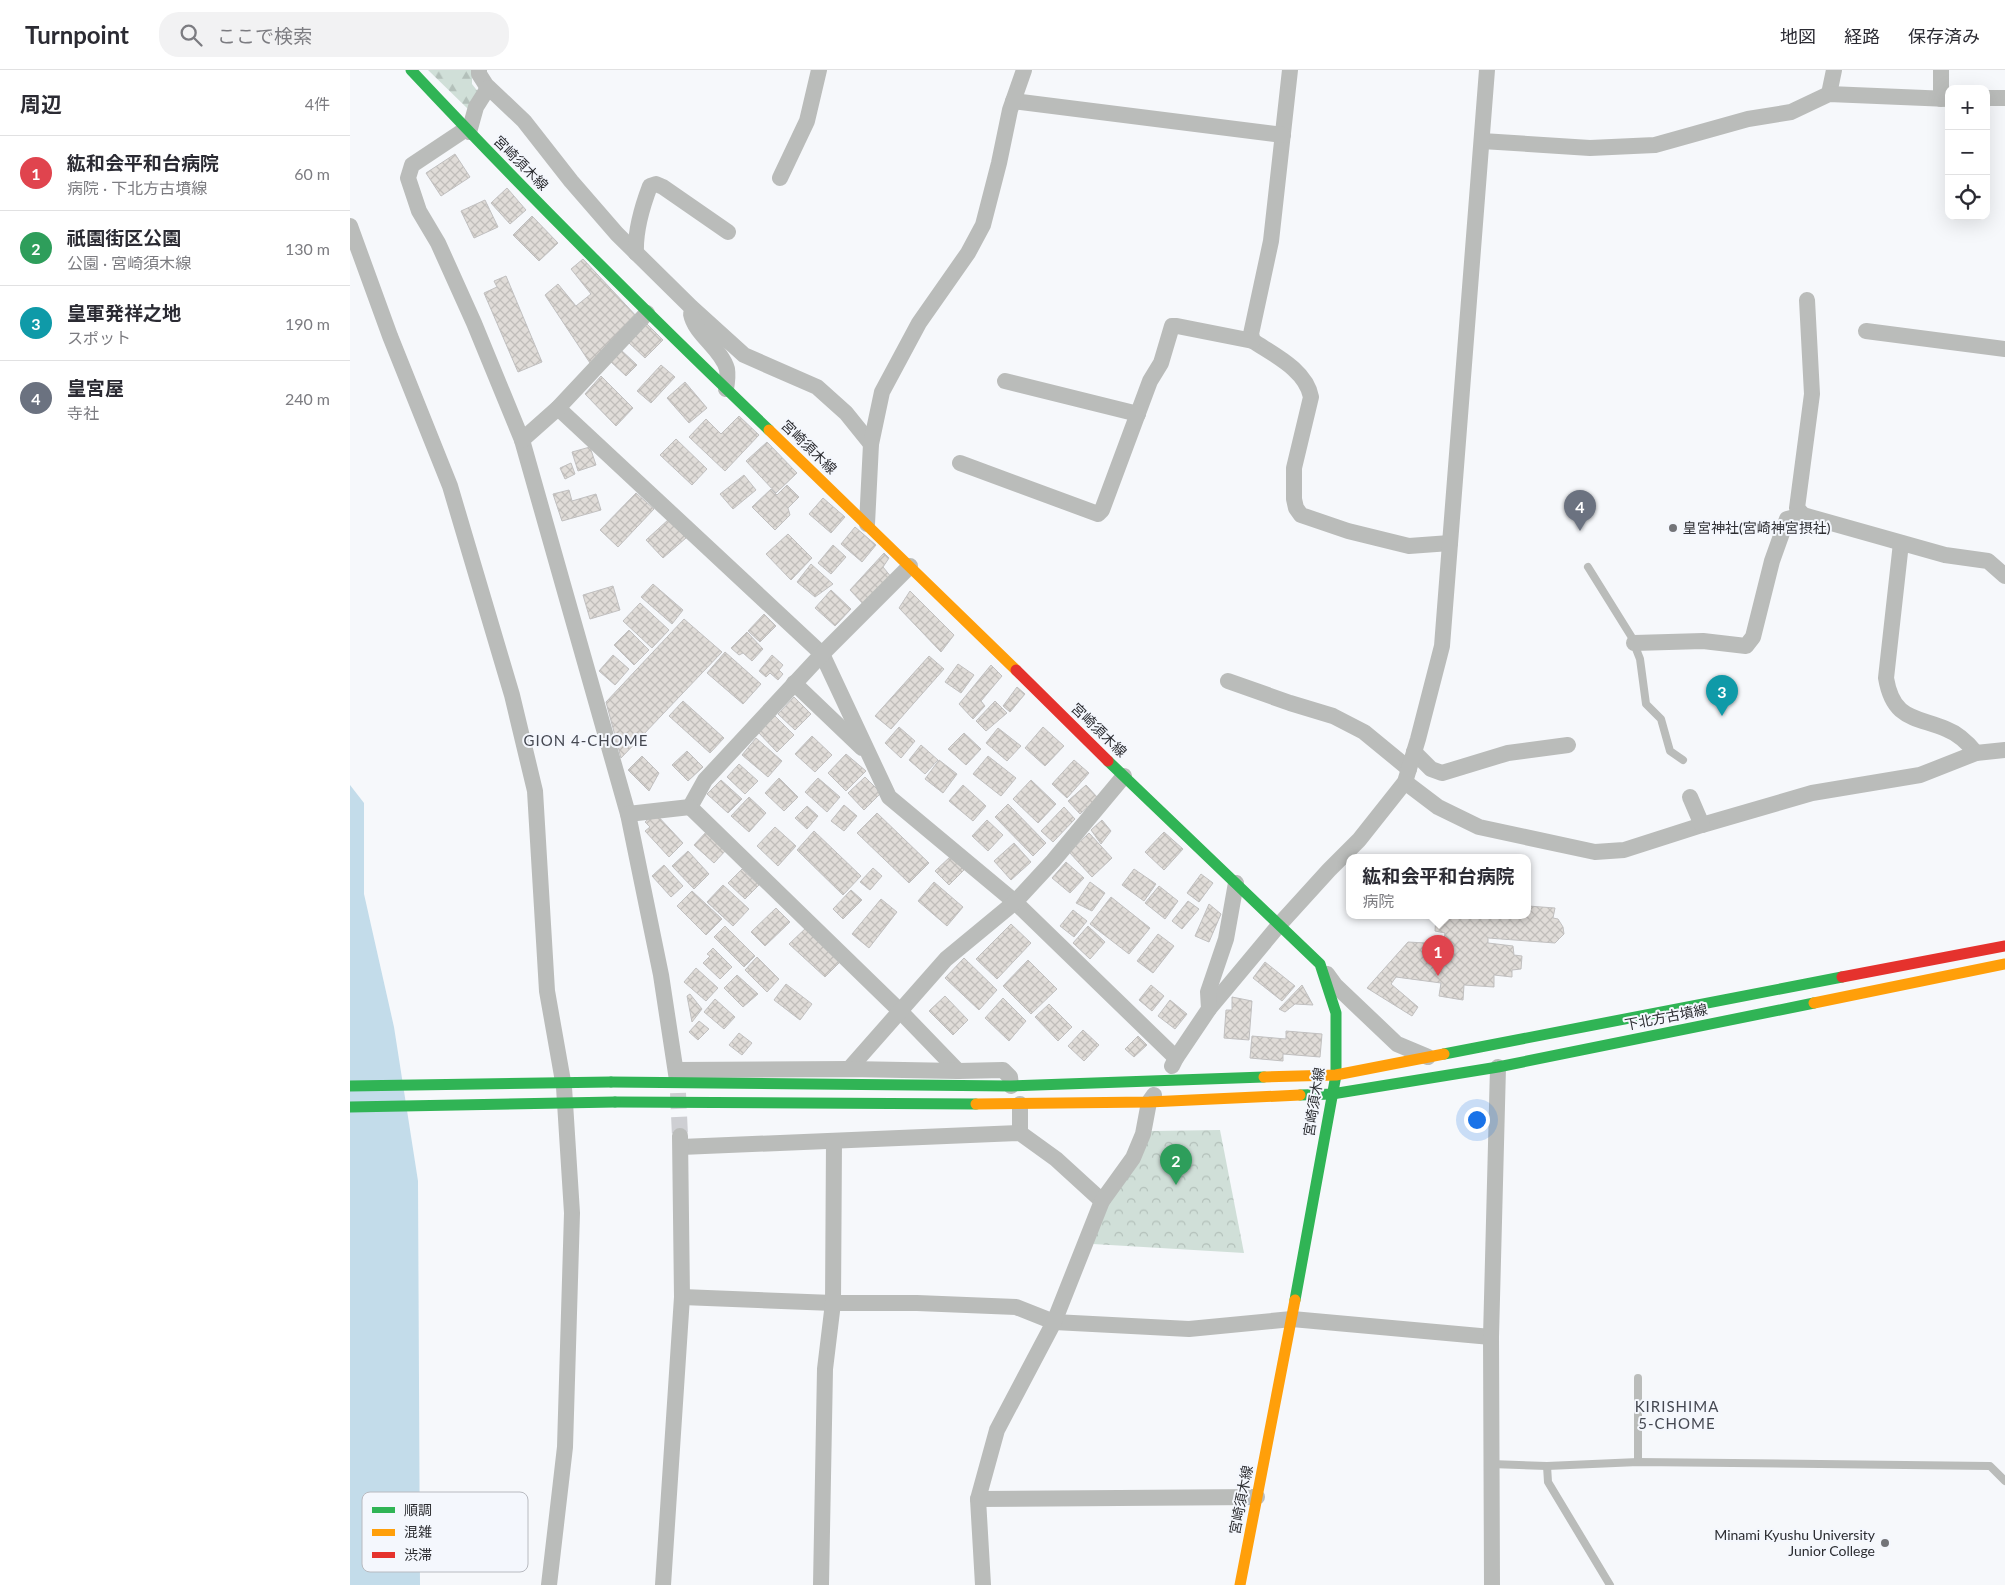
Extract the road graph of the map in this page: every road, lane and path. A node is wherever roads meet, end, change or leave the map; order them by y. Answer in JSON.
{"nodes":[{"id":1,"x":411,"y":70,"type":"edge"},
{"id":2,"x":479,"y":70,"type":"edge"},
{"id":3,"x":819,"y":70,"type":"edge"},
{"id":4,"x":1024,"y":70,"type":"edge"},
{"id":5,"x":1290,"y":70,"type":"edge"},
{"id":6,"x":1487,"y":70,"type":"edge"},
{"id":7,"x":1834,"y":70,"type":"edge"},
{"id":8,"x":1941,"y":70,"type":"edge"},
{"id":9,"x":488,"y":88,"type":"junction"},
{"id":10,"x":1830,"y":94,"type":"junction"},
{"id":11,"x":1990,"y":98,"type":"edge"},
{"id":12,"x":2005,"y":98,"type":"edge"},
{"id":13,"x":1945,"y":99,"type":"edge"},
{"id":14,"x":1013,"y":101,"type":"junction"},
{"id":15,"x":468,"y":131,"type":"junction"},
{"id":16,"x":1283,"y":135,"type":"junction"},
{"id":17,"x":1482,"y":141,"type":"junction"},
{"id":18,"x":780,"y":178,"type":"dead end"},
{"id":19,"x":350,"y":226,"type":"edge"},
{"id":20,"x":728,"y":232,"type":"dead end"},
{"id":21,"x":636,"y":253,"type":"junction"},
{"id":22,"x":1807,"y":300,"type":"dead end"},
{"id":23,"x":691,"y":306,"type":"junction"},
{"id":24,"x":647,"y":313,"type":"junction"},
{"id":25,"x":1866,"y":331,"type":"dead end"},
{"id":26,"x":1253,"y":341,"type":"junction"},
{"id":27,"x":2005,"y":349,"type":"edge"},
{"id":28,"x":1005,"y":381,"type":"dead end"},
{"id":29,"x":726,"y":389,"type":"junction"},
{"id":30,"x":558,"y":408,"type":"junction"},
{"id":31,"x":1138,"y":414,"type":"junction"},
{"id":32,"x":522,"y":440,"type":"junction"},
{"id":33,"x":872,"y":444,"type":"junction"},
{"id":34,"x":960,"y":463,"type":"dead end"},
{"id":35,"x":1803,"y":515,"type":"junction"},
{"id":36,"x":867,"y":524,"type":"junction"},
{"id":37,"x":1450,"y":543,"type":"junction"},
{"id":38,"x":1901,"y":543,"type":"junction"},
{"id":39,"x":910,"y":566,"type":"junction"},
{"id":40,"x":1588,"y":567,"type":"dead end"},
{"id":41,"x":2005,"y":576,"type":"edge"},
{"id":42,"x":1634,"y":643,"type":"junction"},
{"id":43,"x":822,"y":654,"type":"junction"},
{"id":44,"x":1228,"y":682,"type":"dead end"},
{"id":45,"x":794,"y":684,"type":"junction"},
{"id":46,"x":1568,"y":745,"type":"dead end"},
{"id":47,"x":2005,"y":750,"type":"edge"},
{"id":48,"x":1414,"y":752,"type":"junction"},
{"id":49,"x":1976,"y":753,"type":"junction"},
{"id":50,"x":869,"y":755,"type":"junction"},
{"id":51,"x":1683,"y":760,"type":"dead end"},
{"id":52,"x":1124,"y":776,"type":"junction"},
{"id":53,"x":1407,"y":776,"type":"junction"},
{"id":54,"x":1690,"y":797,"type":"dead end"},
{"id":55,"x":690,"y":807,"type":"junction"},
{"id":56,"x":628,"y":814,"type":"junction"},
{"id":57,"x":1702,"y":825,"type":"junction"},
{"id":58,"x":1236,"y":884,"type":"junction"},
{"id":59,"x":1014,"y":902,"type":"junction"},
{"id":60,"x":1279,"y":925,"type":"junction"},
{"id":61,"x":2005,"y":946,"type":"edge"},
{"id":62,"x":1320,"y":964,"type":"junction"},
{"id":63,"x":2005,"y":964,"type":"edge"},
{"id":64,"x":1209,"y":1009,"type":"junction"},
{"id":65,"x":900,"y":1011,"type":"junction"},
{"id":66,"x":1176,"y":1058,"type":"junction"},
{"id":67,"x":1429,"y":1058,"type":"junction"},
{"id":68,"x":1498,"y":1067,"type":"junction"},
{"id":69,"x":849,"y":1069,"type":"junction"},
{"id":70,"x":958,"y":1071,"type":"junction"},
{"id":71,"x":1336,"y":1075,"type":"junction"},
{"id":72,"x":1166,"y":1081,"type":"junction"},
{"id":73,"x":350,"y":1086,"type":"edge"},
{"id":74,"x":1011,"y":1086,"type":"junction"},
{"id":75,"x":1332,"y":1094,"type":"junction"},
{"id":76,"x":1149,"y":1102,"type":"junction"},
{"id":77,"x":1020,"y":1104,"type":"junction"},
{"id":78,"x":350,"y":1107,"type":"edge"},
{"id":79,"x":1020,"y":1133,"type":"junction"},
{"id":80,"x":834,"y":1141,"type":"junction"},
{"id":81,"x":1102,"y":1201,"type":"junction"},
{"id":82,"x":682,"y":1297,"type":"junction"},
{"id":83,"x":833,"y":1303,"type":"junction"},
{"id":84,"x":1292,"y":1319,"type":"junction"},
{"id":85,"x":1054,"y":1322,"type":"junction"},
{"id":86,"x":1490,"y":1336,"type":"junction"},
{"id":87,"x":1638,"y":1378,"type":"dead end"},
{"id":88,"x":1638,"y":1462,"type":"junction"},
{"id":89,"x":1491,"y":1464,"type":"junction"},
{"id":90,"x":1547,"y":1466,"type":"junction"},
{"id":91,"x":2005,"y":1481,"type":"edge"},
{"id":92,"x":1257,"y":1497,"type":"junction"},
{"id":93,"x":978,"y":1499,"type":"junction"},
{"id":94,"x":549,"y":1585,"type":"edge"},
{"id":95,"x":663,"y":1585,"type":"edge"},
{"id":96,"x":821,"y":1585,"type":"edge"},
{"id":97,"x":983,"y":1585,"type":"edge"},
{"id":98,"x":1240,"y":1585,"type":"edge"},
{"id":99,"x":1492,"y":1585,"type":"edge"},
{"id":100,"x":1610,"y":1585,"type":"edge"}],
"edges":[{"from":1,"to":15,"type":"main road","name":"宮崎須木線"},
{"from":2,"to":9,"type":"street"},
{"from":3,"to":18,"type":"street"},
{"from":4,"to":14,"type":"street"},
{"from":5,"to":16,"type":"street"},
{"from":6,"to":17,"type":"street"},
{"from":7,"to":10,"type":"street"},
{"from":8,"to":13,"type":"street"},
{"from":9,"to":15,"type":"street"},
{"from":9,"to":21,"type":"street"},
{"from":10,"to":13,"type":"street"},
{"from":10,"to":17,"type":"street"},
{"from":11,"to":12,"type":"street"},
{"from":14,"to":16,"type":"street"},
{"from":14,"to":33,"type":"street"},
{"from":15,"to":24,"type":"main road","name":"宮崎須木線"},
{"from":15,"to":32,"type":"street"},
{"from":16,"to":26,"type":"street"},
{"from":17,"to":37,"type":"street"},
{"from":19,"to":94,"type":"street"},
{"from":20,"to":21,"type":"street"},
{"from":21,"to":23,"type":"street"},
{"from":22,"to":35,"type":"street"},
{"from":23,"to":29,"type":"street"},
{"from":23,"to":33,"type":"street"},
{"from":24,"to":29,"type":"main road","name":"宮崎須木線"},
{"from":24,"to":30,"type":"street"},
{"from":25,"to":27,"type":"street"},
{"from":26,"to":31,"type":"street"},
{"from":26,"to":37,"type":"street"},
{"from":28,"to":31,"type":"street"},
{"from":29,"to":36,"type":"main road","name":"宮崎須木線"},
{"from":30,"to":32,"type":"street"},
{"from":30,"to":43,"type":"street"},
{"from":31,"to":34,"type":"street"},
{"from":32,"to":56,"type":"street"},
{"from":33,"to":36,"type":"street"},
{"from":35,"to":38,"type":"street"},
{"from":35,"to":42,"type":"street"},
{"from":36,"to":39,"type":"main road","name":"宮崎須木線"},
{"from":37,"to":48,"type":"street"},
{"from":38,"to":41,"type":"street"},
{"from":38,"to":49,"type":"street"},
{"from":39,"to":43,"type":"street"},
{"from":39,"to":52,"type":"main road","name":"宮崎須木線"},
{"from":40,"to":42,"type":"lane"},
{"from":42,"to":51,"type":"lane"},
{"from":43,"to":45,"type":"street"},
{"from":43,"to":50,"type":"street"},
{"from":44,"to":53,"type":"street"},
{"from":45,"to":50,"type":"street"},
{"from":45,"to":55,"type":"street"},
{"from":46,"to":48,"type":"street"},
{"from":47,"to":49,"type":"street"},
{"from":48,"to":53,"type":"street"},
{"from":49,"to":57,"type":"street"},
{"from":50,"to":59,"type":"street"},
{"from":52,"to":58,"type":"main road","name":"宮崎須木線"},
{"from":52,"to":59,"type":"street"},
{"from":53,"to":57,"type":"street"},
{"from":53,"to":60,"type":"street"},
{"from":54,"to":57,"type":"street"},
{"from":55,"to":56,"type":"street"},
{"from":55,"to":65,"type":"street"},
{"from":56,"to":69,"type":"street"},
{"from":58,"to":60,"type":"main road","name":"宮崎須木線"},
{"from":58,"to":64,"type":"street"},
{"from":59,"to":65,"type":"street"},
{"from":59,"to":66,"type":"street"},
{"from":60,"to":62,"type":"main road","name":"宮崎須木線"},
{"from":60,"to":64,"type":"street"},
{"from":61,"to":67,"type":"main road","name":"下北方古墳線"},
{"from":62,"to":67,"type":"street"},
{"from":62,"to":71,"type":"main road","name":"宮崎須木線"},
{"from":63,"to":68,"type":"main road","name":"下北方古墳線"},
{"from":64,"to":66,"type":"street"},
{"from":65,"to":69,"type":"street"},
{"from":65,"to":70,"type":"street"},
{"from":66,"to":72,"type":"street"},
{"from":67,"to":71,"type":"main road","name":"下北方古墳線"},
{"from":68,"to":75,"type":"main road","name":"下北方古墳線"},
{"from":68,"to":86,"type":"street"},
{"from":69,"to":70,"type":"street"},
{"from":70,"to":74,"type":"street"},
{"from":71,"to":72,"type":"main road","name":"下北方古墳線"},
{"from":71,"to":75,"type":"main road","name":"宮崎須木線"},
{"from":72,"to":74,"type":"main road","name":"下北方古墳線"},
{"from":72,"to":76,"type":"street"},
{"from":73,"to":74,"type":"main road","name":"下北方古墳線","bridge":true},
{"from":75,"to":76,"type":"main road","name":"下北方古墳線"},
{"from":75,"to":84,"type":"main road","name":"宮崎須木線"},
{"from":76,"to":77,"type":"main road","name":"下北方古墳線"},
{"from":76,"to":81,"type":"street"},
{"from":77,"to":78,"type":"main road","name":"下北方古墳線","bridge":true},
{"from":77,"to":79,"type":"street"},
{"from":79,"to":80,"type":"street"},
{"from":79,"to":81,"type":"street"},
{"from":80,"to":82,"type":"street"},
{"from":80,"to":83,"type":"street"},
{"from":81,"to":85,"type":"street"},
{"from":82,"to":83,"type":"street"},
{"from":82,"to":95,"type":"street"},
{"from":83,"to":85,"type":"street"},
{"from":83,"to":96,"type":"street"},
{"from":84,"to":85,"type":"street"},
{"from":84,"to":86,"type":"street"},
{"from":84,"to":92,"type":"main road","name":"宮崎須木線"},
{"from":85,"to":93,"type":"street"},
{"from":86,"to":89,"type":"street"},
{"from":87,"to":88,"type":"lane"},
{"from":88,"to":90,"type":"lane"},
{"from":88,"to":91,"type":"lane"},
{"from":89,"to":90,"type":"lane"},
{"from":89,"to":99,"type":"street"},
{"from":90,"to":100,"type":"lane"},
{"from":92,"to":93,"type":"street"},
{"from":92,"to":98,"type":"main road","name":"宮崎須木線"},
{"from":93,"to":97,"type":"street"}]}
